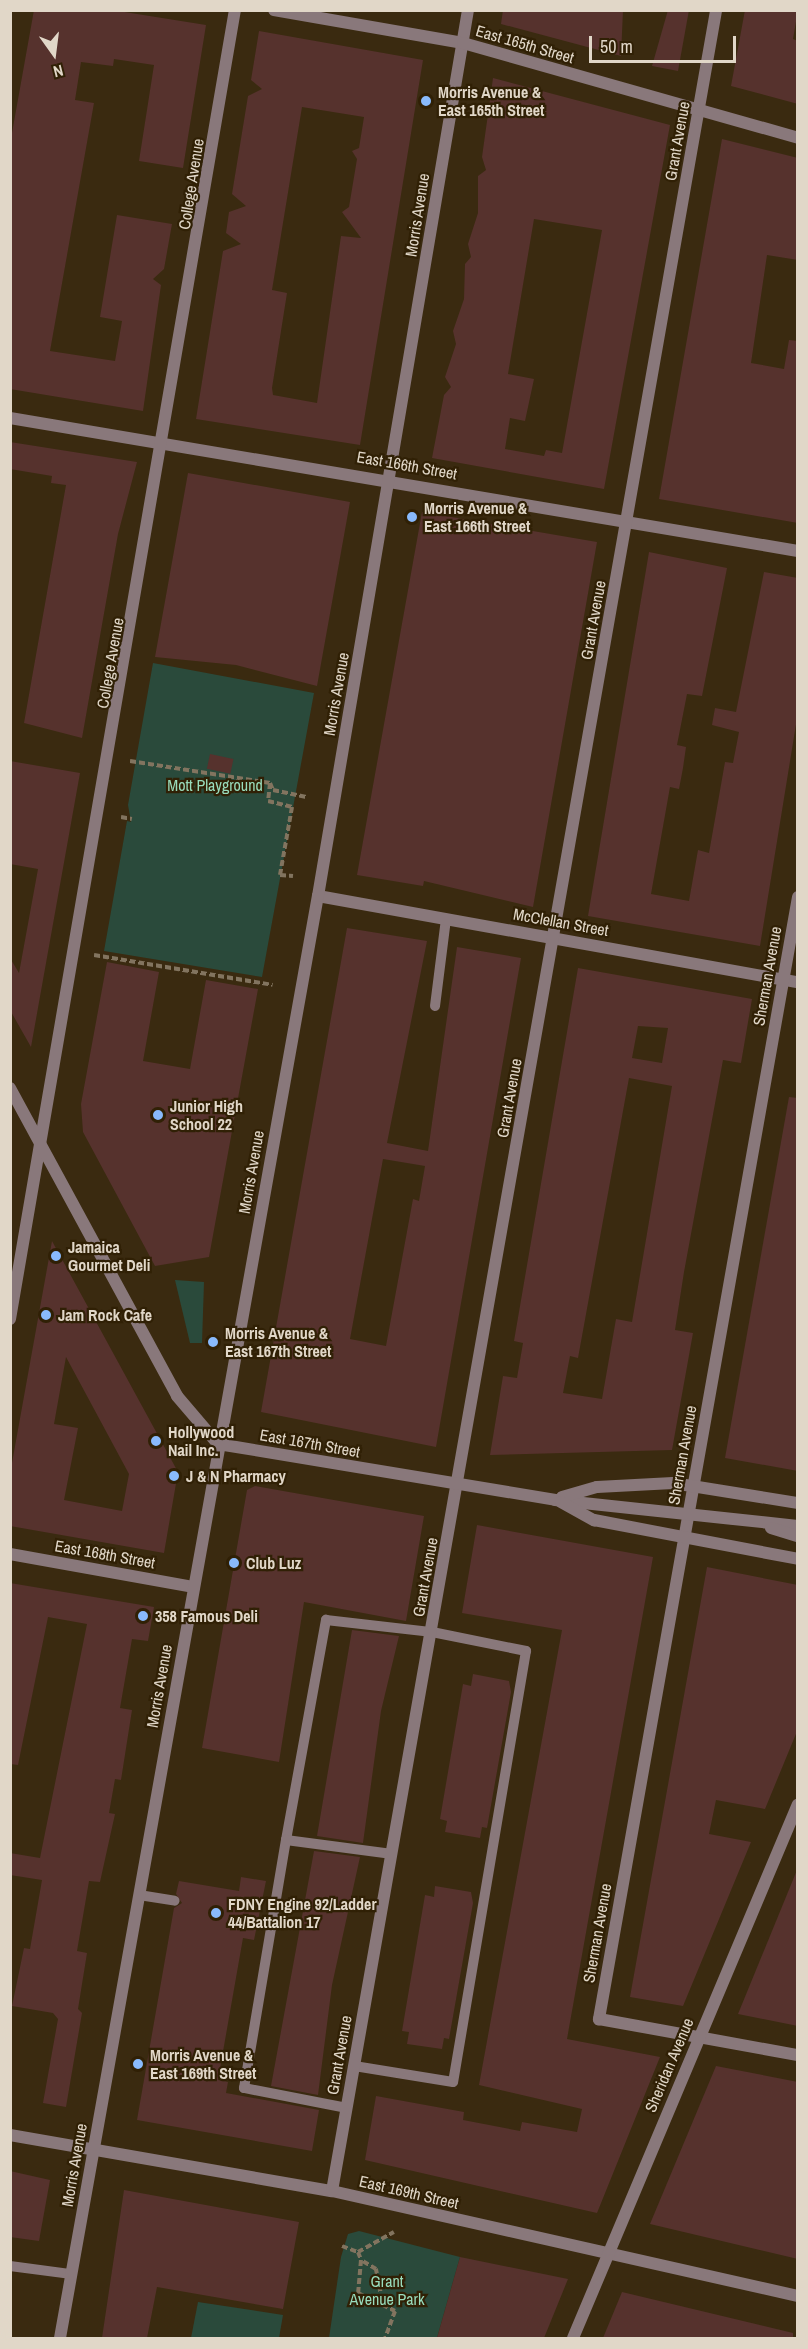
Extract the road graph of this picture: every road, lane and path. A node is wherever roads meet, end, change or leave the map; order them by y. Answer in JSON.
{"nodes":[{"id":1,"x":236,"y":10,"type":"edge"},
{"id":2,"x":274,"y":10,"type":"edge"},
{"id":3,"x":468,"y":10,"type":"edge"},
{"id":4,"x":716,"y":10,"type":"edge"},
{"id":5,"x":463,"y":43,"type":"junction"},
{"id":6,"x":700,"y":110,"type":"junction"},
{"id":7,"x":798,"y":138,"type":"edge"},
{"id":8,"x":10,"y":418,"type":"edge"},
{"id":9,"x":165,"y":442,"type":"junction"},
{"id":10,"x":390,"y":479,"type":"junction"},
{"id":11,"x":628,"y":521,"type":"junction"},
{"id":12,"x":798,"y":551,"type":"edge"},
{"id":13,"x":130,"y":761,"type":"dead end"},
{"id":14,"x":270,"y":783,"type":"junction"},
{"id":15,"x":306,"y":797,"type":"dead end"},
{"id":16,"x":121,"y":817,"type":"dead end"},
{"id":17,"x":132,"y":819,"type":"dead end"},
{"id":18,"x":293,"y":876,"type":"dead end"},
{"id":19,"x":318,"y":896,"type":"junction"},
{"id":20,"x":798,"y":897,"type":"edge"},
{"id":21,"x":446,"y":919,"type":"junction"},
{"id":22,"x":554,"y":938,"type":"junction"},
{"id":23,"x":94,"y":956,"type":"dead end"},
{"id":24,"x":783,"y":980,"type":"junction"},
{"id":25,"x":798,"y":982,"type":"edge"},
{"id":26,"x":273,"y":985,"type":"dead end"},
{"id":27,"x":435,"y":1006,"type":"dead end"},
{"id":28,"x":10,"y":1088,"type":"edge"},
{"id":29,"x":42,"y":1145,"type":"junction"},
{"id":30,"x":10,"y":1319,"type":"edge"},
{"id":31,"x":218,"y":1444,"type":"junction"},
{"id":32,"x":694,"y":1484,"type":"junction"},
{"id":33,"x":458,"y":1485,"type":"junction"},
{"id":34,"x":555,"y":1500,"type":"junction"},
{"id":35,"x":798,"y":1503,"type":"edge"},
{"id":36,"x":689,"y":1513,"type":"junction"},
{"id":37,"x":756,"y":1523,"type":"junction"},
{"id":38,"x":798,"y":1526,"type":"edge"},
{"id":39,"x":798,"y":1536,"type":"edge"},
{"id":40,"x":685,"y":1537,"type":"junction"},
{"id":41,"x":10,"y":1554,"type":"edge"},
{"id":42,"x":798,"y":1559,"type":"edge"},
{"id":43,"x":194,"y":1587,"type":"junction"},
{"id":44,"x":432,"y":1632,"type":"junction"},
{"id":45,"x":798,"y":1804,"type":"edge"},
{"id":46,"x":286,"y":1840,"type":"junction"},
{"id":47,"x":392,"y":1854,"type":"junction"},
{"id":48,"x":139,"y":1895,"type":"junction"},
{"id":49,"x":175,"y":1901,"type":"dead end"},
{"id":50,"x":699,"y":2037,"type":"junction"},
{"id":51,"x":798,"y":2055,"type":"edge"},
{"id":52,"x":354,"y":2066,"type":"junction"},
{"id":53,"x":346,"y":2108,"type":"junction"},
{"id":54,"x":10,"y":2135,"type":"edge"},
{"id":55,"x":94,"y":2149,"type":"junction"},
{"id":56,"x":332,"y":2192,"type":"junction"},
{"id":57,"x":394,"y":2232,"type":"dead end"},
{"id":58,"x":342,"y":2246,"type":"dead end"},
{"id":59,"x":358,"y":2252,"type":"junction"},
{"id":60,"x":608,"y":2253,"type":"junction"},
{"id":61,"x":361,"y":2260,"type":"junction"},
{"id":62,"x":10,"y":2266,"type":"edge"},
{"id":63,"x":71,"y":2274,"type":"junction"},
{"id":64,"x":798,"y":2296,"type":"edge"},
{"id":65,"x":382,"y":2300,"type":"junction"},
{"id":66,"x":60,"y":2338,"type":"edge"},
{"id":67,"x":385,"y":2338,"type":"edge"},
{"id":68,"x":573,"y":2338,"type":"edge"}],
"edges":[{"from":1,"to":9,"type":"street","name":"College Avenue"},
{"from":2,"to":5,"type":"street","name":"East 165th Street"},
{"from":3,"to":5,"type":"street","name":"Morris Avenue"},
{"from":4,"to":6,"type":"street","name":"Grant Avenue"},
{"from":5,"to":6,"type":"street","name":"East 165th Street"},
{"from":5,"to":10,"type":"street","name":"Morris Avenue"},
{"from":6,"to":7,"type":"street","name":"East 165th Street"},
{"from":6,"to":11,"type":"street","name":"Grant Avenue"},
{"from":8,"to":9,"type":"street","name":"East 166th Street"},
{"from":9,"to":10,"type":"street","name":"East 166th Street"},
{"from":9,"to":29,"type":"street","name":"College Avenue"},
{"from":10,"to":11,"type":"street","name":"East 166th Street"},
{"from":10,"to":19,"type":"street","name":"Morris Avenue"},
{"from":11,"to":12,"type":"street","name":"East 166th Street"},
{"from":11,"to":22,"type":"street","name":"Grant Avenue"},
{"from":13,"to":14,"type":"path"},
{"from":14,"to":15,"type":"path"},
{"from":14,"to":18,"type":"path"},
{"from":16,"to":17,"type":"path"},
{"from":19,"to":21,"type":"street","name":"McClellan Street"},
{"from":19,"to":31,"type":"street","name":"Morris Avenue"},
{"from":20,"to":24,"type":"street","name":"Sherman Avenue"},
{"from":21,"to":22,"type":"street","name":"McClellan Street"},
{"from":21,"to":27,"type":"lane"},
{"from":22,"to":24,"type":"street","name":"McClellan Street"},
{"from":22,"to":33,"type":"street","name":"Grant Avenue"},
{"from":23,"to":26,"type":"path"},
{"from":24,"to":25,"type":"street","name":"McClellan Street"},
{"from":24,"to":32,"type":"street","name":"Sherman Avenue"},
{"from":28,"to":29,"type":"street"},
{"from":29,"to":30,"type":"street","name":"College Avenue"},
{"from":29,"to":31,"type":"street"},
{"from":31,"to":33,"type":"street","name":"East 167th Street"},
{"from":31,"to":43,"type":"street","name":"Morris Avenue"},
{"from":32,"to":34,"type":"street","name":"East 167th Street"},
{"from":32,"to":35,"type":"street","name":"East 167th Street"},
{"from":32,"to":36,"type":"street","name":"Sherman Avenue"},
{"from":33,"to":34,"type":"street","name":"East 167th Street"},
{"from":33,"to":44,"type":"street","name":"Grant Avenue"},
{"from":34,"to":36,"type":"street","name":"East 167th Street"},
{"from":34,"to":40,"type":"street","name":"East 167th Street"},
{"from":36,"to":37,"type":"street","name":"East 167th Street"},
{"from":36,"to":40,"type":"street","name":"Sherman Avenue"},
{"from":37,"to":38,"type":"street","name":"East 167th Street"},
{"from":37,"to":39,"type":"street","name":"East 167th Street"},
{"from":40,"to":42,"type":"street","name":"East 167th Street"},
{"from":40,"to":50,"type":"street","name":"Sherman Avenue"},
{"from":41,"to":43,"type":"street","name":"East 168th Street"},
{"from":43,"to":48,"type":"street","name":"Morris Avenue"},
{"from":44,"to":46,"type":"lane"},
{"from":44,"to":47,"type":"street","name":"Grant Avenue"},
{"from":44,"to":52,"type":"lane"},
{"from":45,"to":50,"type":"street","name":"Sheridan Avenue"},
{"from":46,"to":47,"type":"lane"},
{"from":46,"to":53,"type":"lane"},
{"from":47,"to":52,"type":"street","name":"Grant Avenue"},
{"from":48,"to":49,"type":"lane"},
{"from":48,"to":55,"type":"street","name":"Morris Avenue"},
{"from":50,"to":51,"type":"street"},
{"from":50,"to":60,"type":"street","name":"Sheridan Avenue"},
{"from":52,"to":53,"type":"street","name":"Grant Avenue"},
{"from":53,"to":56,"type":"street","name":"Grant Avenue"},
{"from":54,"to":55,"type":"street","name":"East 169th Street"},
{"from":55,"to":56,"type":"street","name":"East 169th Street"},
{"from":55,"to":63,"type":"street","name":"Morris Avenue"},
{"from":56,"to":60,"type":"street","name":"East 169th Street"},
{"from":57,"to":59,"type":"path"},
{"from":58,"to":59,"type":"path"},
{"from":59,"to":61,"type":"path"},
{"from":60,"to":64,"type":"street","name":"East 169th Street"},
{"from":60,"to":68,"type":"street","name":"Sheridan Avenue"},
{"from":61,"to":65,"type":"path"},
{"from":61,"to":65,"type":"path"},
{"from":62,"to":63,"type":"lane"},
{"from":63,"to":66,"type":"street","name":"Morris Avenue"},
{"from":65,"to":67,"type":"path"}]}
